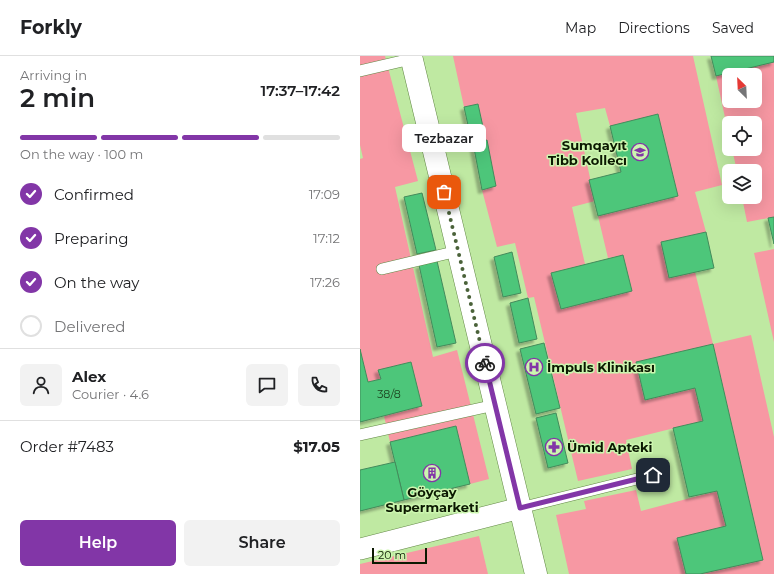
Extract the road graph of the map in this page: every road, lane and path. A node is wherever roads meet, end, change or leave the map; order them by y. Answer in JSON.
{"nodes":[{"id":1,"x":411,"y":57,"type":"edge"},
{"id":2,"x":360,"y":71,"type":"edge"},
{"id":3,"x":458,"y":251,"type":"junction"},
{"id":4,"x":382,"y":269,"type":"dead end"},
{"id":5,"x":495,"y":405,"type":"junction"},
{"id":6,"x":360,"y":435,"type":"edge"},
{"id":7,"x":653,"y":475,"type":"dead end"},
{"id":8,"x":520,"y":508,"type":"junction"},
{"id":9,"x":360,"y":549,"type":"edge"},
{"id":10,"x":536,"y":574,"type":"edge"}],
"edges":[{"from":1,"to":2,"type":"lane"},
{"from":1,"to":3,"type":"main road"},
{"from":3,"to":4,"type":"lane"},
{"from":3,"to":5,"type":"main road"},
{"from":5,"to":6,"type":"lane"},
{"from":5,"to":8,"type":"main road"},
{"from":7,"to":8,"type":"lane"},
{"from":8,"to":9,"type":"street"},
{"from":8,"to":10,"type":"main road"}]}
